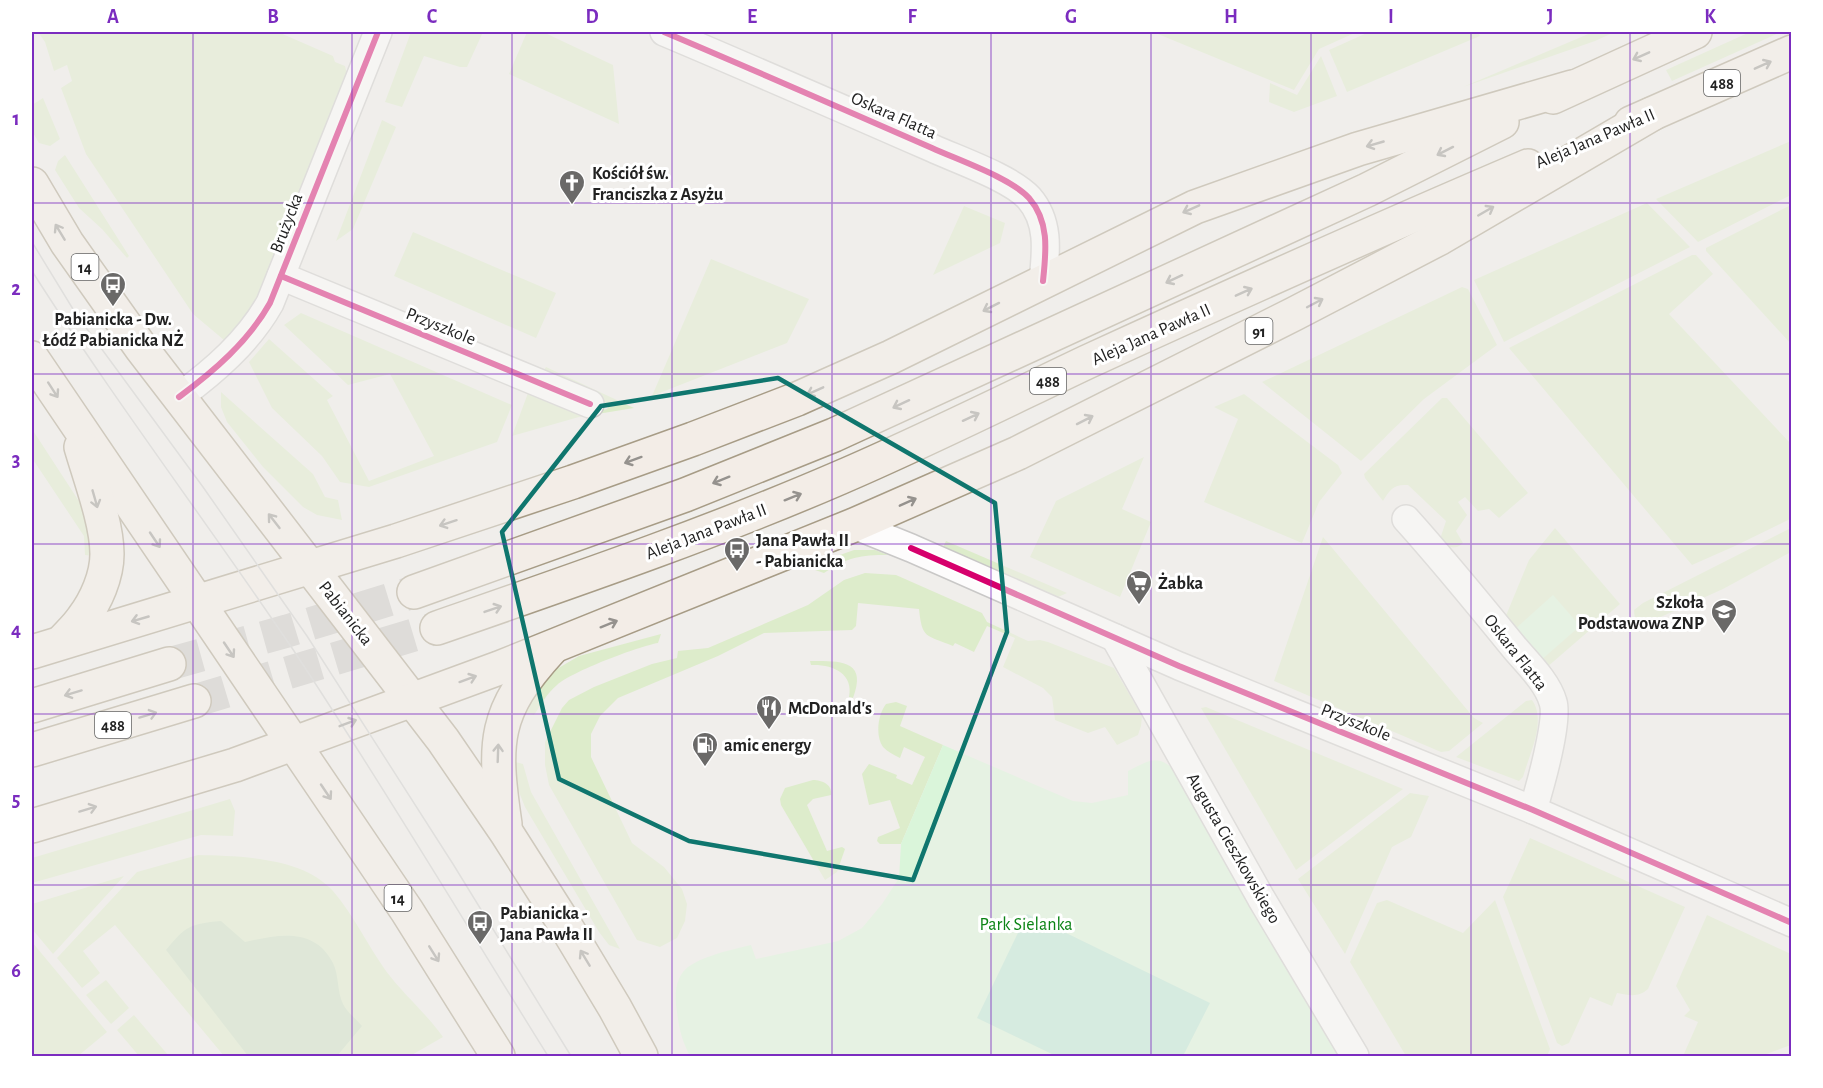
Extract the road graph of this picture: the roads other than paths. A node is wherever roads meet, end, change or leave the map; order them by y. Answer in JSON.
{"nodes":[{"id":1,"x":378,"y":32,"type":"edge"},
{"id":2,"x":664,"y":32,"type":"edge"},
{"id":3,"x":1695,"y":32,"type":"edge"},
{"id":4,"x":1791,"y":52,"type":"edge"},
{"id":5,"x":1572,"y":87,"type":"junction"},
{"id":6,"x":1652,"y":114,"type":"junction"},
{"id":7,"x":32,"y":184,"type":"edge"},
{"id":8,"x":281,"y":276,"type":"junction"},
{"id":9,"x":1043,"y":280,"type":"junction"},
{"id":10,"x":32,"y":358,"type":"edge"},
{"id":11,"x":179,"y":397,"type":"junction"},
{"id":12,"x":590,"y":404,"type":"dead end"},
{"id":13,"x":74,"y":422,"type":"junction"},
{"id":14,"x":1406,"y":519,"type":"dead end"},
{"id":15,"x":854,"y":525,"type":"junction"},
{"id":16,"x":310,"y":567,"type":"junction"},
{"id":17,"x":414,"y":592,"type":"tunnel mouth"},
{"id":18,"x":196,"y":602,"type":"junction"},
{"id":19,"x":437,"y":628,"type":"tunnel mouth"},
{"id":20,"x":1115,"y":638,"type":"junction"},
{"id":21,"x":555,"y":646,"type":"junction"},
{"id":22,"x":47,"y":647,"type":"edge"},
{"id":23,"x":169,"y":664,"type":"tunnel mouth"},
{"id":24,"x":413,"y":699,"type":"junction"},
{"id":25,"x":194,"y":701,"type":"tunnel mouth"},
{"id":26,"x":32,"y":706,"type":"edge"},
{"id":27,"x":293,"y":744,"type":"junction"},
{"id":28,"x":32,"y":750,"type":"edge"},
{"id":29,"x":1533,"y":810,"type":"junction"},
{"id":30,"x":32,"y":826,"type":"edge"},
{"id":31,"x":506,"y":832,"type":"junction"},
{"id":32,"x":1791,"y":922,"type":"edge"},
{"id":33,"x":498,"y":1056,"type":"edge"},
{"id":34,"x":641,"y":1056,"type":"edge"},
{"id":35,"x":1355,"y":1056,"type":"edge"}],
"edges":[{"from":1,"to":8,"type":"street","name":"Brużycka"},
{"from":2,"to":9,"type":"street","name":"Oskara Flatta"},
{"from":3,"to":5,"type":"main road","number":"488","one_way":true},
{"from":6,"to":4,"type":"main road","name":"Aleja Jana Pawła II","number":"488","one_way":true},
{"from":5,"to":9,"type":"main road","one_way":true},
{"from":5,"to":17,"type":"main road","number":"488","one_way":true},
{"from":15,"to":6,"type":"main road","number":"91","one_way":true},
{"from":19,"to":6,"type":"main road","name":"Aleja Jana Pawła II","number":"488","one_way":true},
{"from":11,"to":7,"type":"main road","name":"Pabianicka","number":"14","one_way":true},
{"from":8,"to":11,"type":"street","name":"Brużycka"},
{"from":8,"to":12,"type":"street","name":"Przyszkole"},
{"from":9,"to":16,"type":"main road","one_way":true},
{"from":10,"to":13,"type":"main road","number":"14","one_way":true},
{"from":16,"to":11,"type":"main road","name":"Pabianicka","number":"14","one_way":true},
{"from":13,"to":18,"type":"main road","number":"14","one_way":true},
{"from":13,"to":22,"type":"main road","one_way":true},
{"from":14,"to":29,"type":"street","name":"Oskara Flatta"},
{"from":15,"to":20,"type":"street","name":"Przyszkole"},
{"from":21,"to":15,"type":"main road","one_way":true},
{"from":16,"to":18,"type":"main road"},
{"from":16,"to":24,"type":"main road","name":"Pabianicka","number":"14"},
{"from":18,"to":22,"type":"main road","one_way":true},
{"from":18,"to":27,"type":"main road","number":"14","one_way":true},
{"from":20,"to":29,"type":"street","name":"Przyszkole"},
{"from":20,"to":35,"type":"street","name":"Augusta Cieszkowskiego"},
{"from":24,"to":21,"type":"main road","one_way":true},
{"from":31,"to":21,"type":"main road","one_way":true},
{"from":23,"to":26,"type":"main road","number":"488","one_way":true},
{"from":27,"to":24,"type":"main road","one_way":true},
{"from":24,"to":31,"type":"main road","name":"Pabianicka","number":"14"},
{"from":28,"to":25,"type":"main road","number":"488","one_way":true},
{"from":30,"to":27,"type":"main road","one_way":true},
{"from":27,"to":33,"type":"main road","number":"14","one_way":true},
{"from":29,"to":32,"type":"street","name":"Przyszkole"},
{"from":34,"to":31,"type":"main road","name":"Pabianicka","number":"14","one_way":true}]}
